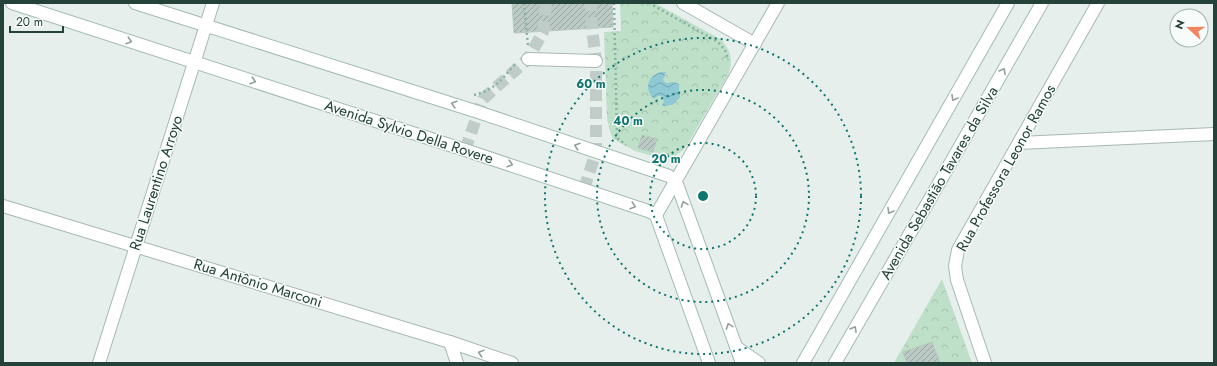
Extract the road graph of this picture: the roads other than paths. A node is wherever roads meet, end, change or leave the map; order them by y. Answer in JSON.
{"nodes":[{"id":1,"x":12,"y":3,"type":"edge"},
{"id":2,"x":135,"y":3,"type":"edge"},
{"id":3,"x":213,"y":3,"type":"edge"},
{"id":4,"x":683,"y":3,"type":"edge"},
{"id":5,"x":778,"y":3,"type":"edge"},
{"id":6,"x":1008,"y":3,"type":"edge"},
{"id":7,"x":1042,"y":3,"type":"edge"},
{"id":8,"x":1098,"y":3,"type":"edge"},
{"id":9,"x":206,"y":26,"type":"junction"},
{"id":10,"x":755,"y":44,"type":"junction"},
{"id":11,"x":528,"y":59,"type":"dead end"},
{"id":12,"x":596,"y":61,"type":"dead end"},
{"id":13,"x":195,"y":63,"type":"junction"},
{"id":14,"x":1214,"y":134,"type":"edge"},
{"id":15,"x":1019,"y":143,"type":"junction"},
{"id":16,"x":675,"y":181,"type":"junction"},
{"id":17,"x":3,"y":206,"type":"edge"},
{"id":18,"x":656,"y":216,"type":"junction"},
{"id":19,"x":136,"y":246,"type":"junction"},
{"id":20,"x":450,"y":342,"type":"junction"},
{"id":21,"x":736,"y":347,"type":"junction"},
{"id":22,"x":805,"y":359,"type":"edge"},
{"id":23,"x":99,"y":363,"type":"edge"},
{"id":24,"x":457,"y":363,"type":"edge"},
{"id":25,"x":512,"y":363,"type":"edge"},
{"id":26,"x":709,"y":363,"type":"edge"},
{"id":27,"x":742,"y":363,"type":"edge"},
{"id":28,"x":759,"y":363,"type":"edge"},
{"id":29,"x":795,"y":363,"type":"edge"},
{"id":30,"x":835,"y":363,"type":"edge"},
{"id":31,"x":985,"y":363,"type":"edge"}],
"edges":[{"from":1,"to":13,"type":"main road","name":"Avenida Sylvio Della Rovere","one_way":true},
{"from":2,"to":9,"type":"main road"},
{"from":3,"to":9,"type":"main road","name":"Rua Laurentino Arroyo"},
{"from":4,"to":10,"type":"main road"},
{"from":5,"to":10,"type":"main road"},
{"from":6,"to":22,"type":"main road","name":"Avenida Sebastião Tavares da Silva","one_way":true},
{"from":30,"to":7,"type":"main road","name":"Avenida Sebastião Tavares da Silva","one_way":true},
{"from":8,"to":15,"type":"main road","name":"Rua Professora Leonor Ramos"},
{"from":9,"to":13,"type":"main road","name":"Rua Laurentino Arroyo"},
{"from":16,"to":9,"type":"main road","one_way":true},
{"from":10,"to":16,"type":"main road"},
{"from":11,"to":12,"type":"main road"},
{"from":13,"to":18,"type":"main road","name":"Avenida Sylvio Della Rovere","one_way":true},
{"from":13,"to":19,"type":"main road","name":"Rua Laurentino Arroyo"},
{"from":14,"to":15,"type":"main road"},
{"from":15,"to":31,"type":"main road","name":"Rua Professora Leonor Ramos"},
{"from":16,"to":18,"type":"main road"},
{"from":21,"to":16,"type":"main road","one_way":true},
{"from":17,"to":19,"type":"main road","name":"Rua Antônio Marconi"},
{"from":18,"to":26,"type":"main road"},
{"from":19,"to":20,"type":"main road","name":"Rua Antônio Marconi"},
{"from":19,"to":23,"type":"main road","name":"Rua Laurentino Arroyo"},
{"from":20,"to":24,"type":"main road"},
{"from":25,"to":20,"type":"main road","name":"Rua Antônio Marconi","one_way":true},
{"from":21,"to":27,"type":"main road"},
{"from":21,"to":28,"type":"main road"},
{"from":22,"to":29,"type":"main road"}]}
